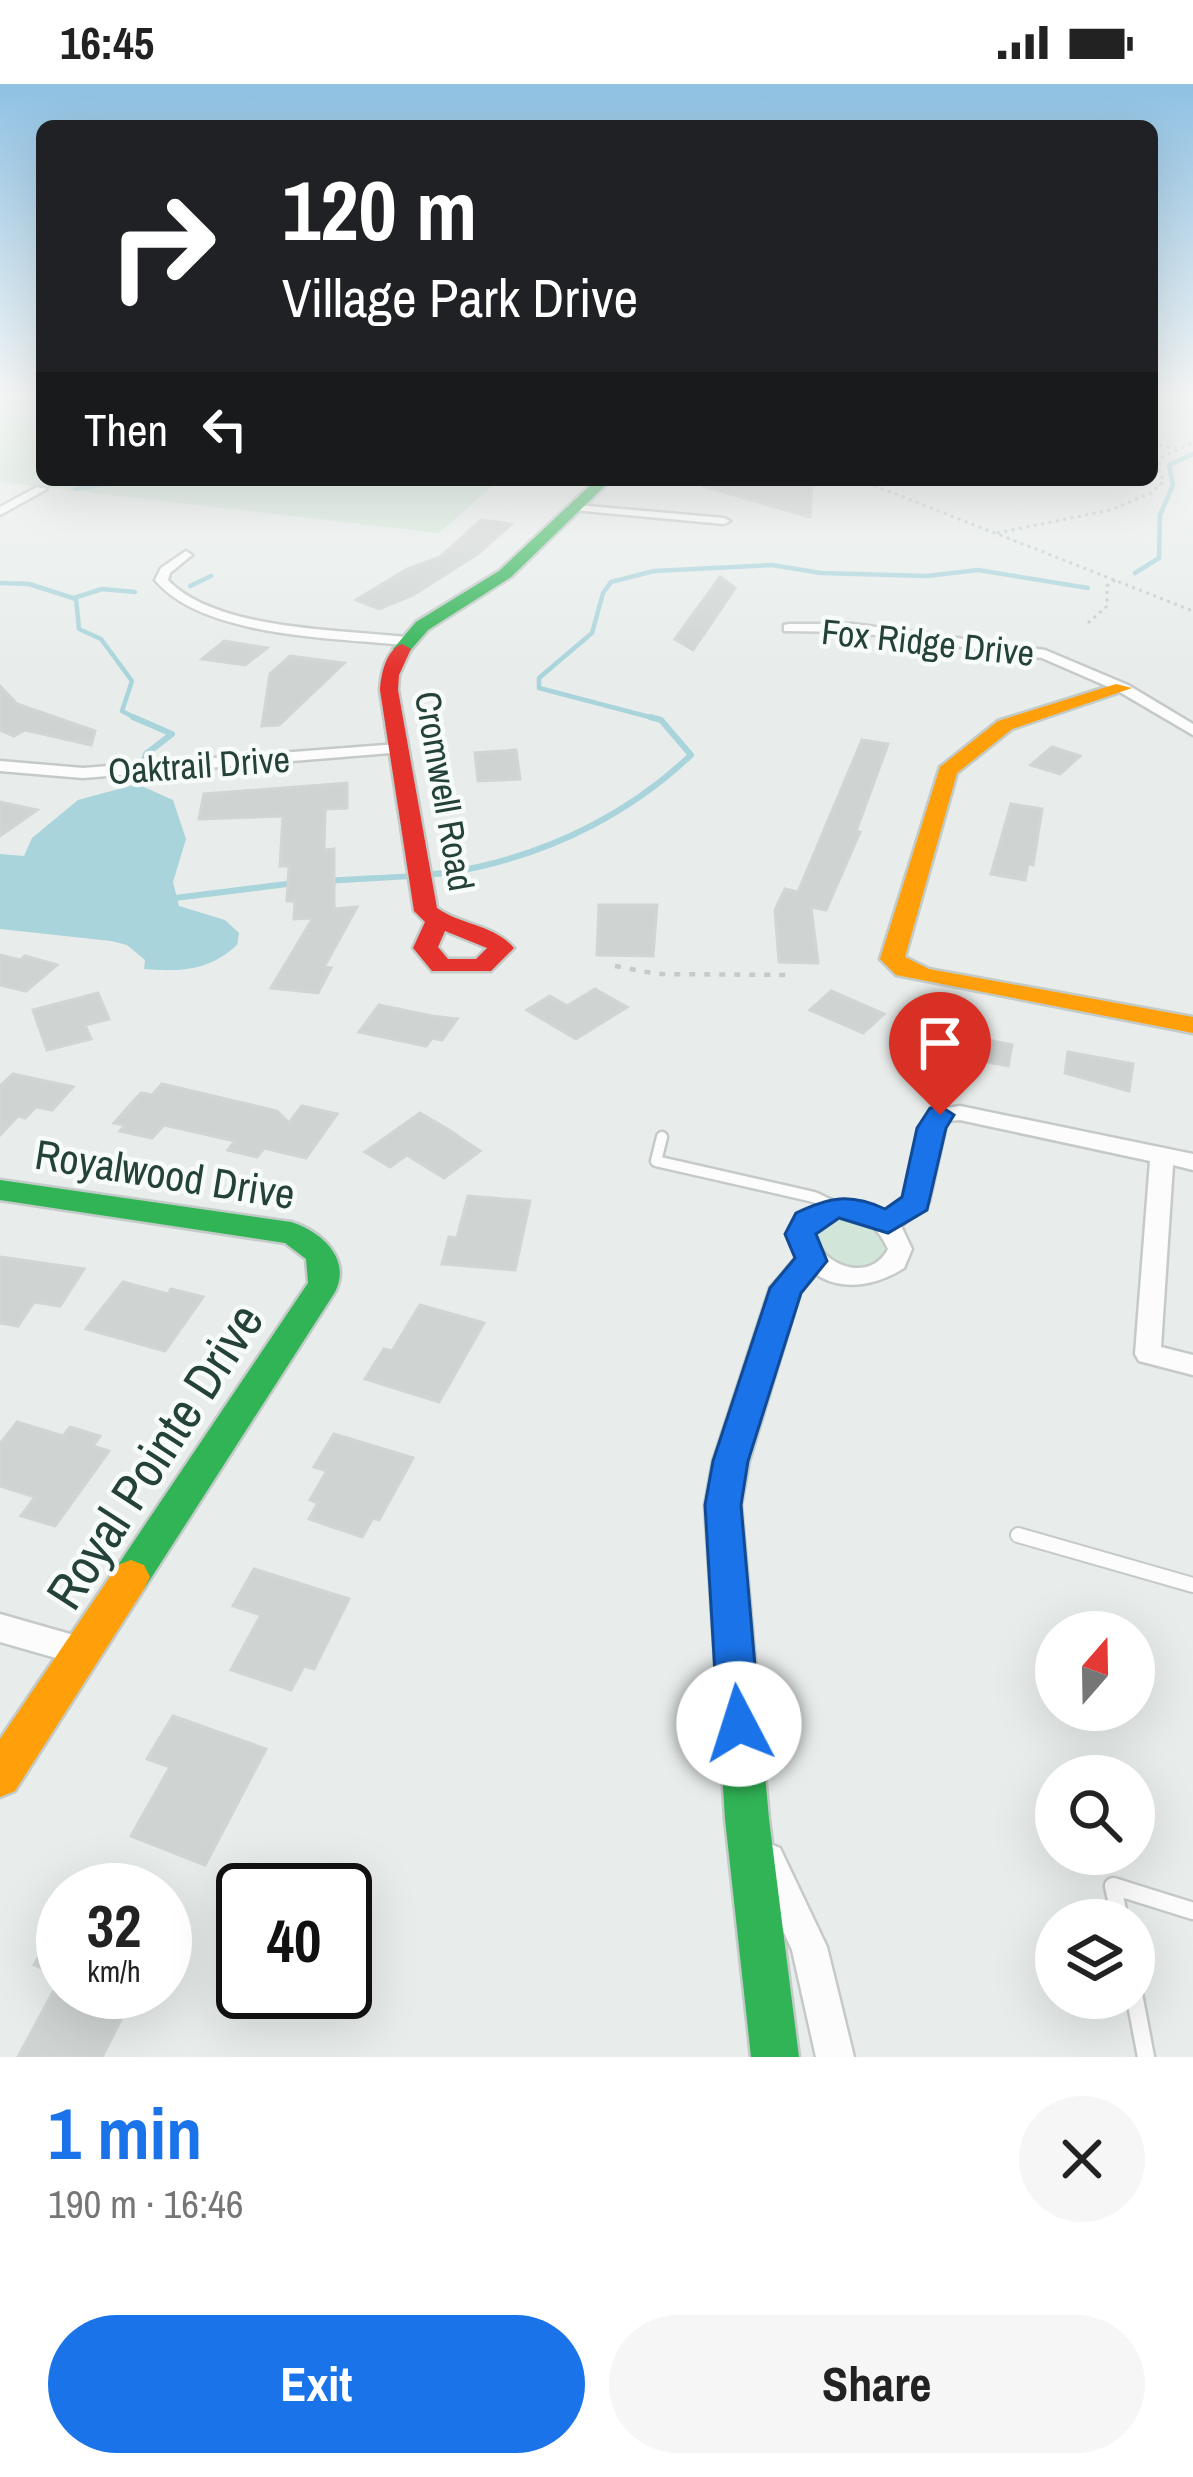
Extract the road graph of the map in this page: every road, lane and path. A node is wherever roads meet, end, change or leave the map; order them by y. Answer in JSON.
{"nodes":[{"id":1,"x":598,"y":486,"type":"edge"},
{"id":2,"x":875,"y":486,"type":"edge"},
{"id":3,"x":1161,"y":486,"type":"edge"},
{"id":4,"x":41,"y":489,"type":"dead end"},
{"id":5,"x":577,"y":508,"type":"junction"},
{"id":6,"x":0,"y":512,"type":"edge"},
{"id":7,"x":724,"y":521,"type":"dead end"},
{"id":8,"x":995,"y":533,"type":"junction"},
{"id":9,"x":186,"y":555,"type":"dead end"},
{"id":10,"x":1115,"y":580,"type":"junction"},
{"id":11,"x":1193,"y":611,"type":"edge"},
{"id":12,"x":1088,"y":623,"type":"dead end"},
{"id":13,"x":789,"y":628,"type":"dead end"},
{"id":14,"x":406,"y":641,"type":"junction"},
{"id":15,"x":1123,"y":688,"type":"junction"},
{"id":16,"x":1193,"y":730,"type":"edge"},
{"id":17,"x":398,"y":749,"type":"junction"},
{"id":18,"x":0,"y":766,"type":"edge"},
{"id":19,"x":437,"y":922,"type":"dead end"},
{"id":20,"x":614,"y":966,"type":"dead end"},
{"id":21,"x":788,"y":975,"type":"dead end"},
{"id":22,"x":1193,"y":1025,"type":"edge"},
{"id":23,"x":662,"y":1137,"type":"dead end"},
{"id":24,"x":1162,"y":1155,"type":"junction"},
{"id":25,"x":1193,"y":1162,"type":"edge"},
{"id":26,"x":0,"y":1190,"type":"edge"},
{"id":27,"x":835,"y":1207,"type":"junction"},
{"id":28,"x":888,"y":1222,"type":"junction"},
{"id":29,"x":316,"y":1244,"type":"joint"},
{"id":30,"x":811,"y":1261,"type":"junction"},
{"id":31,"x":1193,"y":1365,"type":"edge"},
{"id":32,"x":1018,"y":1535,"type":"dead end"},
{"id":33,"x":1193,"y":1585,"type":"edge"},
{"id":34,"x":0,"y":1628,"type":"edge"},
{"id":35,"x":84,"y":1652,"type":"junction"},
{"id":36,"x":0,"y":1776,"type":"edge"},
{"id":37,"x":747,"y":1819,"type":"junction"},
{"id":38,"x":1116,"y":1899,"type":"edge"},
{"id":39,"x":1155,"y":1899,"type":"edge"},
{"id":40,"x":1155,"y":1899,"type":"edge"},
{"id":41,"x":1193,"y":1911,"type":"edge"},
{"id":42,"x":1139,"y":2019,"type":"edge"},
{"id":43,"x":775,"y":2057,"type":"edge"},
{"id":44,"x":835,"y":2057,"type":"edge"},
{"id":45,"x":1146,"y":2057,"type":"edge"}],
"edges":[{"from":1,"to":5,"type":"street","name":"Cromwell Road"},
{"from":2,"to":8,"type":"path"},
{"from":3,"to":8,"type":"path"},
{"from":4,"to":6,"type":"street"},
{"from":5,"to":7,"type":"street"},
{"from":5,"to":14,"type":"street","name":"Cromwell Road"},
{"from":8,"to":10,"type":"path"},
{"from":9,"to":14,"type":"street"},
{"from":10,"to":11,"type":"path"},
{"from":10,"to":12,"type":"path"},
{"from":13,"to":15,"type":"street","name":"Fox Ridge Drive"},
{"from":14,"to":17,"type":"street","name":"Cromwell Road"},
{"from":15,"to":16,"type":"street","name":"Fox Ridge Drive"},
{"from":15,"to":22,"type":"street"},
{"from":17,"to":18,"type":"street","name":"Oaktrail Drive"},
{"from":17,"to":19,"type":"street","name":"Cromwell Road"},
{"from":20,"to":21,"type":"path"},
{"from":23,"to":27,"type":"lane"},
{"from":24,"to":25,"type":"street"},
{"from":24,"to":28,"type":"street"},
{"from":24,"to":31,"type":"street"},
{"from":26,"to":29,"type":"street","name":"Royalwood Drive"},
{"from":27,"to":28,"type":"street"},
{"from":27,"to":30,"type":"street"},
{"from":28,"to":30,"type":"street"},
{"from":29,"to":35,"type":"street","name":"Royal Pointe Drive"},
{"from":30,"to":37,"type":"street"},
{"from":32,"to":33,"type":"lane"},
{"from":34,"to":35,"type":"street"},
{"from":35,"to":36,"type":"street","name":"Royal Pointe Drive"},
{"from":37,"to":43,"type":"street"},
{"from":37,"to":44,"type":"street"},
{"from":38,"to":40,"type":"lane"},
{"from":39,"to":41,"type":"lane"},
{"from":42,"to":45,"type":"lane"}]}
